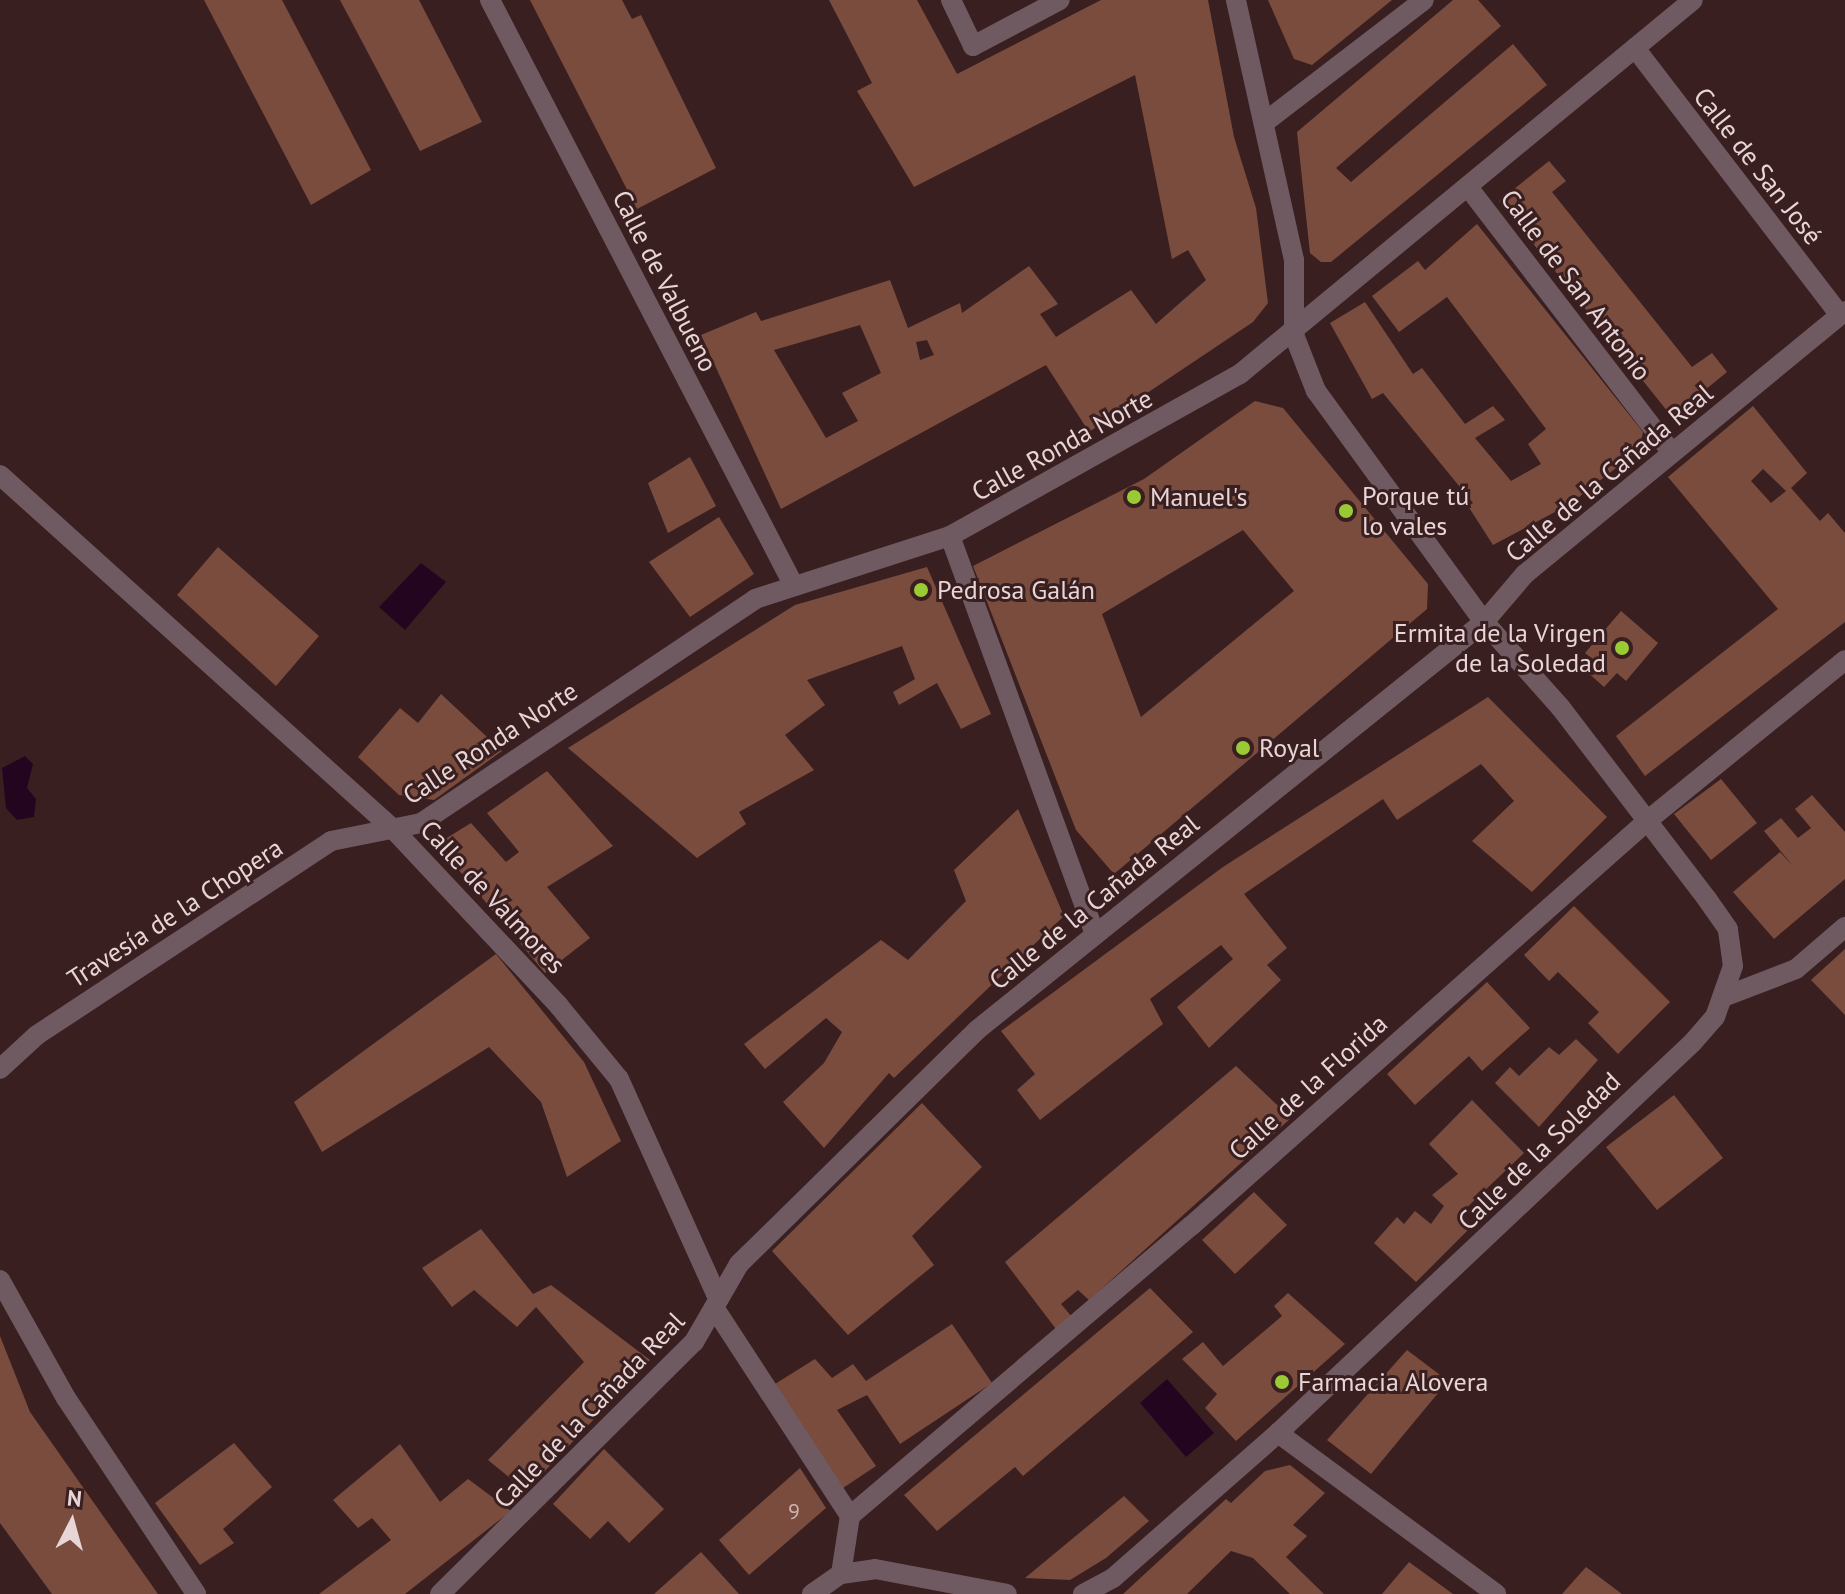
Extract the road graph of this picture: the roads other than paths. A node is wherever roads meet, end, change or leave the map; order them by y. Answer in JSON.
{"nodes":[{"id":1,"x":490,"y":0,"type":"edge"},
{"id":2,"x":951,"y":0,"type":"edge"},
{"id":3,"x":1060,"y":0,"type":"edge"},
{"id":4,"x":1236,"y":0,"type":"edge"},
{"id":5,"x":1424,"y":0,"type":"edge"},
{"id":6,"x":1693,"y":0,"type":"edge"},
{"id":7,"x":1635,"y":48,"type":"junction"},
{"id":8,"x":1265,"y":122,"type":"junction"},
{"id":9,"x":1468,"y":187,"type":"junction"},
{"id":10,"x":1843,"y":313,"type":"edge"},
{"id":11,"x":1294,"y":335,"type":"junction"},
{"id":12,"x":1672,"y":453,"type":"junction"},
{"id":13,"x":0,"y":475,"type":"edge"},
{"id":14,"x":950,"y":536,"type":"junction"},
{"id":15,"x":794,"y":586,"type":"junction"},
{"id":16,"x":1484,"y":622,"type":"junction"},
{"id":17,"x":1845,"y":660,"type":"edge"},
{"id":18,"x":1647,"y":821,"type":"junction"},
{"id":19,"x":393,"y":829,"type":"junction"},
{"id":20,"x":1845,"y":927,"type":"edge"},
{"id":21,"x":1095,"y":934,"type":"junction"},
{"id":22,"x":1726,"y":996,"type":"junction"},
{"id":23,"x":0,"y":1069,"type":"edge"},
{"id":24,"x":0,"y":1280,"type":"edge"},
{"id":25,"x":716,"y":1303,"type":"junction"},
{"id":26,"x":1278,"y":1433,"type":"junction"},
{"id":27,"x":850,"y":1516,"type":"junction"},
{"id":28,"x":841,"y":1574,"type":"junction"},
{"id":29,"x":196,"y":1594,"type":"edge"},
{"id":30,"x":440,"y":1594,"type":"edge"},
{"id":31,"x":812,"y":1594,"type":"edge"},
{"id":32,"x":1007,"y":1594,"type":"edge"},
{"id":33,"x":1083,"y":1594,"type":"edge"},
{"id":34,"x":1496,"y":1594,"type":"edge"}],
"edges":[{"from":1,"to":15,"type":"street","name":"Calle de Valbueno"},
{"from":2,"to":3,"type":"street"},
{"from":4,"to":8,"type":"street"},
{"from":5,"to":8,"type":"street"},
{"from":6,"to":7,"type":"street","name":"Calle Ronda Norte"},
{"from":7,"to":9,"type":"street","name":"Calle Ronda Norte"},
{"from":7,"to":10,"type":"street","name":"Calle de San José"},
{"from":8,"to":11,"type":"street"},
{"from":9,"to":11,"type":"street","name":"Calle Ronda Norte"},
{"from":9,"to":12,"type":"street","name":"Calle de San Antonio"},
{"from":10,"to":12,"type":"street","name":"Calle de la Cañada Real"},
{"from":11,"to":14,"type":"street","name":"Calle Ronda Norte"},
{"from":11,"to":16,"type":"street"},
{"from":12,"to":16,"type":"street","name":"Calle de la Cañada Real"},
{"from":13,"to":19,"type":"street","name":"Calle de Valmores"},
{"from":14,"to":15,"type":"street","name":"Calle Ronda Norte"},
{"from":14,"to":21,"type":"street"},
{"from":15,"to":19,"type":"street","name":"Calle Ronda Norte"},
{"from":16,"to":18,"type":"street"},
{"from":16,"to":21,"type":"street","name":"Calle de la Cañada Real"},
{"from":17,"to":18,"type":"street","name":"Calle de la Florida"},
{"from":18,"to":22,"type":"street"},
{"from":18,"to":27,"type":"street","name":"Calle de la Florida"},
{"from":19,"to":23,"type":"street","name":"Travesía de la Chopera"},
{"from":19,"to":25,"type":"street","name":"Calle de Valmores"},
{"from":20,"to":22,"type":"street"},
{"from":21,"to":25,"type":"street","name":"Calle de la Cañada Real"},
{"from":22,"to":26,"type":"street","name":"Calle de la Soledad"},
{"from":24,"to":29,"type":"street"},
{"from":25,"to":27,"type":"street","name":"Calle de Valmores"},
{"from":25,"to":30,"type":"street","name":"Calle de la Cañada Real"},
{"from":26,"to":33,"type":"street","name":"Calle de la Soledad"},
{"from":26,"to":34,"type":"street"},
{"from":27,"to":28,"type":"street"},
{"from":28,"to":31,"type":"street"},
{"from":28,"to":32,"type":"street"}]}
